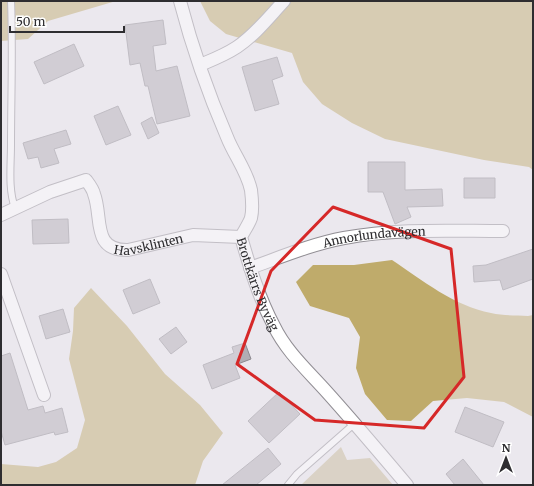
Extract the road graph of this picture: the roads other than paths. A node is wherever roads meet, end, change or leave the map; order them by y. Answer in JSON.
{"nodes":[{"id":1,"x":11,"y":1,"type":"edge"},
{"id":2,"x":180,"y":1,"type":"edge"},
{"id":3,"x":284,"y":1,"type":"edge"},
{"id":4,"x":200,"y":65,"type":"junction"},
{"id":5,"x":15,"y":208,"type":"junction"},
{"id":6,"x":1,"y":215,"type":"edge"},
{"id":7,"x":503,"y":231,"type":"dead end"},
{"id":8,"x":242,"y":237,"type":"junction"},
{"id":9,"x":250,"y":268,"type":"junction"},
{"id":10,"x":1,"y":274,"type":"edge"},
{"id":11,"x":44,"y":395,"type":"dead end"},
{"id":12,"x":354,"y":424,"type":"junction"},
{"id":13,"x":288,"y":485,"type":"edge"},
{"id":14,"x":407,"y":485,"type":"edge"}],
"edges":[{"from":1,"to":5,"type":"lane"},
{"from":2,"to":4,"type":"street","name":"Brottkärrs Byväg"},
{"from":3,"to":4,"type":"street"},
{"from":4,"to":8,"type":"street","name":"Brottkärrs Byväg"},
{"from":5,"to":6,"type":"street","name":"Havsklinten"},
{"from":5,"to":8,"type":"street","name":"Havsklinten"},
{"from":7,"to":9,"type":"street","name":"Annorlundavägen"},
{"from":8,"to":9,"type":"street","name":"Brottkärrs Byväg"},
{"from":9,"to":12,"type":"street","name":"Brottkärrs Byväg"},
{"from":10,"to":11,"type":"street"},
{"from":12,"to":13,"type":"lane"},
{"from":12,"to":14,"type":"street","name":"Brottkärrs Byväg"}]}
